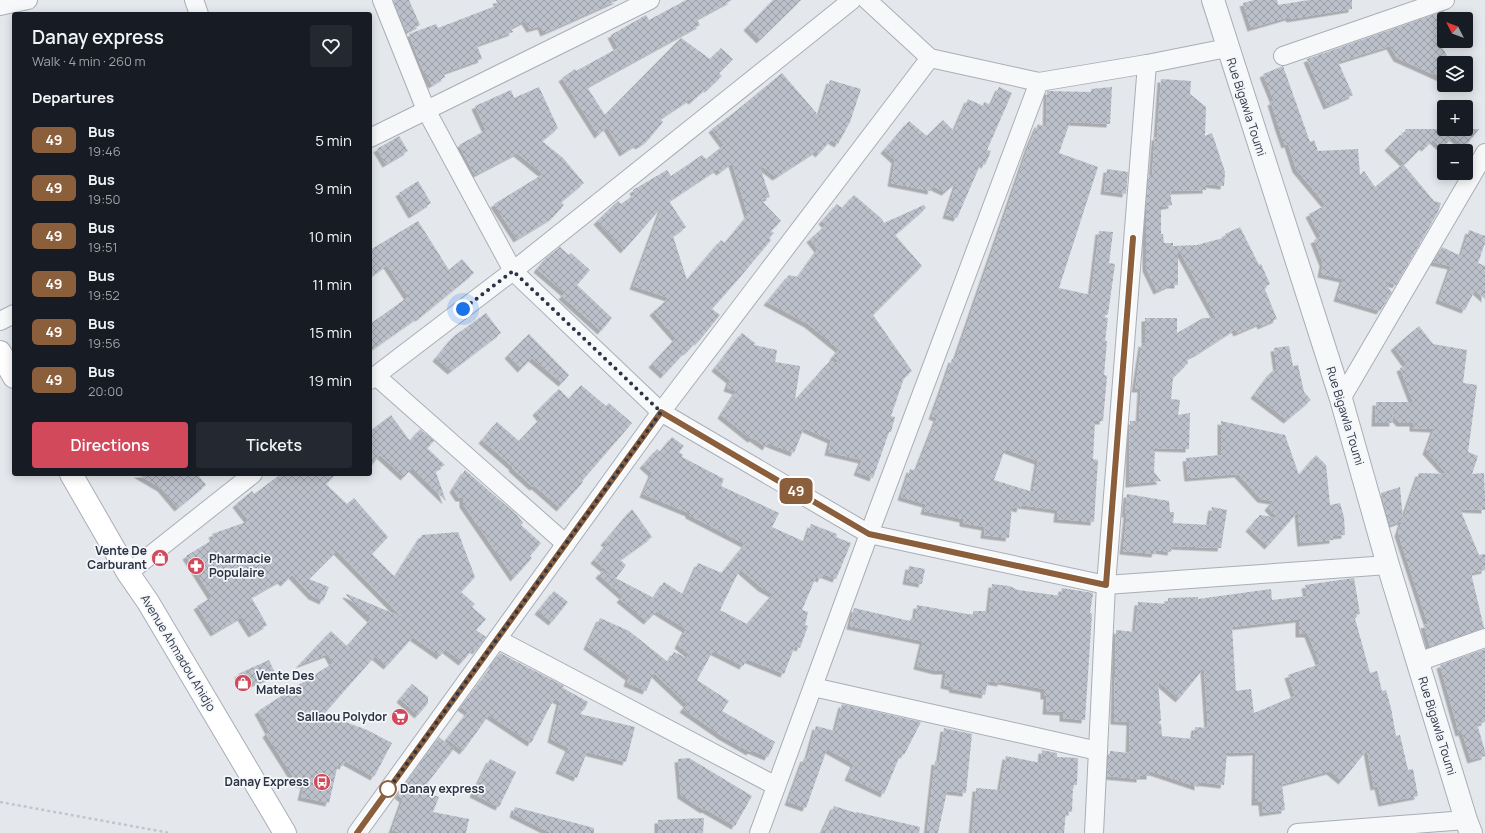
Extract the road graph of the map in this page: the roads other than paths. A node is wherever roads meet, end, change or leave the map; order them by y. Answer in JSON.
{"nodes":[{"id":1,"x":28,"y":0,"type":"edge"},
{"id":2,"x":194,"y":0,"type":"edge"},
{"id":3,"x":382,"y":0,"type":"edge"},
{"id":4,"x":650,"y":0,"type":"edge"},
{"id":5,"x":852,"y":0,"type":"edge"},
{"id":6,"x":868,"y":0,"type":"edge"},
{"id":7,"x":1213,"y":0,"type":"edge"},
{"id":8,"x":1445,"y":0,"type":"edge"},
{"id":9,"x":0,"y":6,"type":"edge"},
{"id":10,"x":198,"y":12,"type":"edge"},
{"id":11,"x":1227,"y":48,"type":"junction"},
{"id":12,"x":1283,"y":56,"type":"dead end"},
{"id":13,"x":930,"y":58,"type":"junction"},
{"id":14,"x":1147,"y":64,"type":"junction"},
{"id":15,"x":1039,"y":82,"type":"junction"},
{"id":16,"x":426,"y":110,"type":"junction"},
{"id":17,"x":372,"y":137,"type":"edge"},
{"id":18,"x":1485,"y":153,"type":"edge"},
{"id":19,"x":513,"y":271,"type":"junction"},
{"id":20,"x":12,"y":315,"type":"edge"},
{"id":21,"x":0,"y":321,"type":"edge"},
{"id":22,"x":0,"y":352,"type":"edge"},
{"id":23,"x":12,"y":373,"type":"edge"},
{"id":24,"x":373,"y":378,"type":"edge"},
{"id":25,"x":1341,"y":400,"type":"junction"},
{"id":26,"x":661,"y":412,"type":"junction"},
{"id":27,"x":72,"y":476,"type":"edge"},
{"id":28,"x":250,"y":476,"type":"edge"},
{"id":29,"x":869,"y":534,"type":"junction"},
{"id":30,"x":566,"y":544,"type":"junction"},
{"id":31,"x":1388,"y":565,"type":"junction"},
{"id":32,"x":128,"y":573,"type":"junction"},
{"id":33,"x":1106,"y":585,"type":"junction"},
{"id":34,"x":1485,"y":638,"type":"edge"},
{"id":35,"x":497,"y":639,"type":"junction"},
{"id":36,"x":1418,"y":662,"type":"junction"},
{"id":37,"x":813,"y":687,"type":"junction"},
{"id":38,"x":1098,"y":751,"type":"junction"},
{"id":39,"x":776,"y":786,"type":"junction"},
{"id":40,"x":1469,"y":827,"type":"edge"},
{"id":41,"x":285,"y":833,"type":"edge"},
{"id":42,"x":357,"y":833,"type":"edge"},
{"id":43,"x":760,"y":833,"type":"edge"},
{"id":44,"x":1094,"y":833,"type":"edge"},
{"id":45,"x":1297,"y":833,"type":"edge"}],
"edges":[{"from":1,"to":9,"type":"street"},
{"from":2,"to":10,"type":"street"},
{"from":3,"to":16,"type":"street"},
{"from":4,"to":16,"type":"street"},
{"from":5,"to":19,"type":"street"},
{"from":6,"to":13,"type":"street"},
{"from":7,"to":11,"type":"street","name":"Rue Bigawla Toumi"},
{"from":8,"to":12,"type":"street"},
{"from":11,"to":14,"type":"street"},
{"from":11,"to":25,"type":"street","name":"Rue Bigawla Toumi"},
{"from":13,"to":15,"type":"street"},
{"from":13,"to":26,"type":"street"},
{"from":14,"to":15,"type":"street"},
{"from":14,"to":33,"type":"street"},
{"from":15,"to":29,"type":"street"},
{"from":16,"to":17,"type":"street"},
{"from":16,"to":19,"type":"street"},
{"from":18,"to":25,"type":"street"},
{"from":19,"to":24,"type":"street"},
{"from":19,"to":26,"type":"street"},
{"from":20,"to":21,"type":"street"},
{"from":22,"to":23,"type":"main road"},
{"from":24,"to":30,"type":"street"},
{"from":25,"to":31,"type":"street","name":"Rue Bigawla Toumi"},
{"from":26,"to":29,"type":"street"},
{"from":26,"to":30,"type":"street"},
{"from":27,"to":32,"type":"main road","name":"Avenue Ahmadou Ahidjo"},
{"from":28,"to":32,"type":"street"},
{"from":29,"to":33,"type":"street"},
{"from":29,"to":37,"type":"street"},
{"from":30,"to":35,"type":"street"},
{"from":31,"to":33,"type":"street"},
{"from":31,"to":36,"type":"street","name":"Rue Bigawla Toumi"},
{"from":32,"to":41,"type":"main road","name":"Avenue Ahmadou Ahidjo"},
{"from":33,"to":38,"type":"street"},
{"from":34,"to":36,"type":"street"},
{"from":35,"to":39,"type":"street"},
{"from":35,"to":42,"type":"street"},
{"from":36,"to":40,"type":"street","name":"Rue Bigawla Toumi"},
{"from":37,"to":38,"type":"street"},
{"from":37,"to":39,"type":"street"},
{"from":38,"to":44,"type":"street"},
{"from":39,"to":43,"type":"street"},
{"from":40,"to":45,"type":"street"}]}
